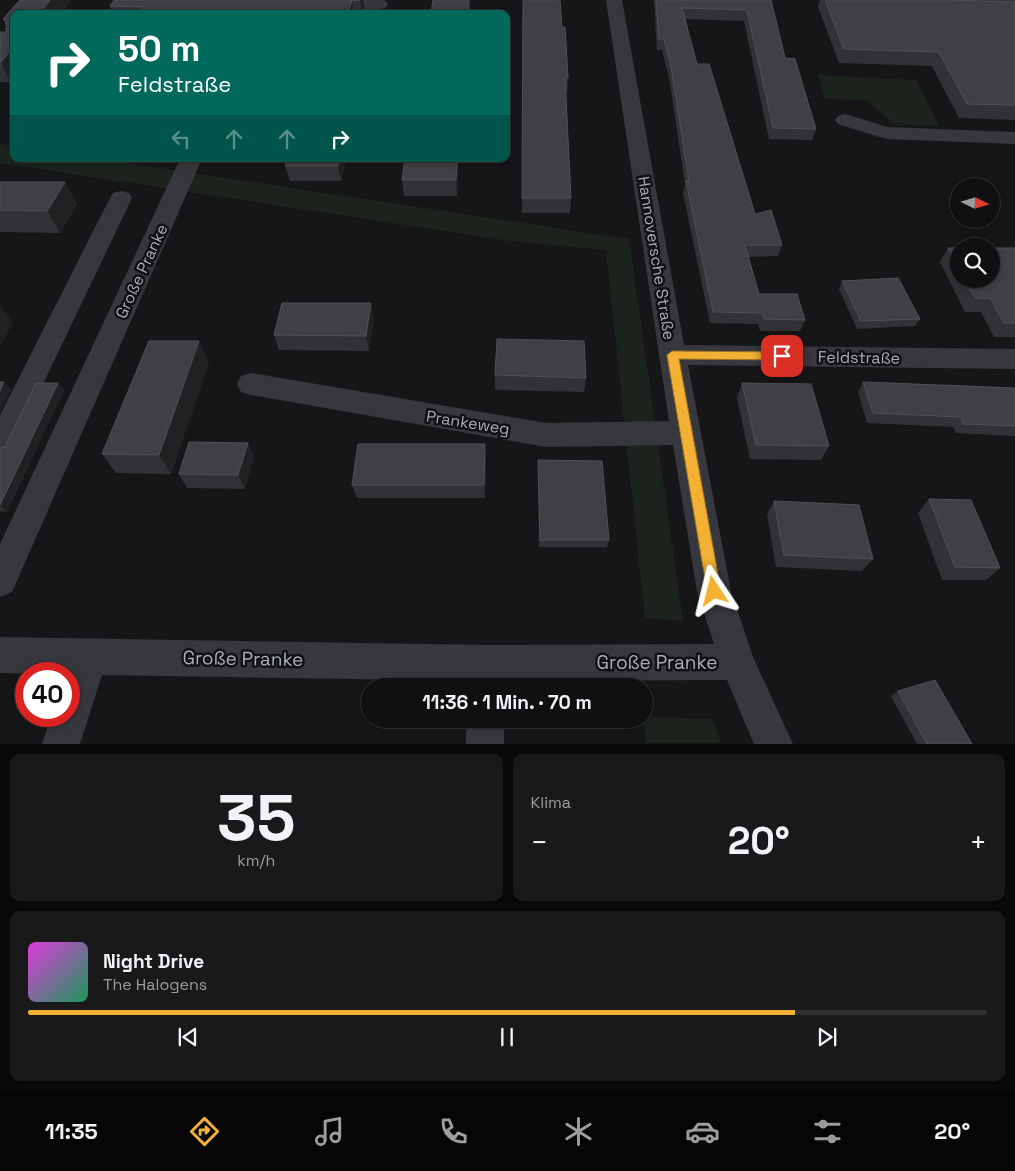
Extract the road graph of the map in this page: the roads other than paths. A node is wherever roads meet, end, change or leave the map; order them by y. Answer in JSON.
{"nodes":[{"id":1,"x":614,"y":0,"type":"edge"},
{"id":2,"x":319,"y":4,"type":"edge"},
{"id":3,"x":379,"y":6,"type":"edge"},
{"id":4,"x":844,"y":120,"type":"dead end"},
{"id":5,"x":1015,"y":138,"type":"edge"},
{"id":6,"x":187,"y":169,"type":"edge"},
{"id":7,"x":121,"y":198,"type":"dead end"},
{"id":8,"x":672,"y":355,"type":"junction"},
{"id":9,"x":1015,"y":359,"type":"edge"},
{"id":10,"x":251,"y":384,"type":"dead end"},
{"id":11,"x":686,"y":433,"type":"junction"},
{"id":12,"x":0,"y":444,"type":"edge"},
{"id":13,"x":3,"y":564,"type":"edge"},
{"id":14,"x":0,"y":655,"type":"edge"},
{"id":15,"x":90,"y":655,"type":"junction"},
{"id":16,"x":737,"y":662,"type":"junction"},
{"id":17,"x":486,"y":675,"type":"edge"},
{"id":18,"x":485,"y":728,"type":"edge"},
{"id":19,"x":61,"y":744,"type":"edge"},
{"id":20,"x":485,"y":744,"type":"edge"},
{"id":21,"x":774,"y":744,"type":"edge"}],
"edges":[{"from":1,"to":8,"type":"street","name":"Hannoversche Straße"},
{"from":2,"to":3,"type":"street"},
{"from":4,"to":5,"type":"street"},
{"from":6,"to":13,"type":"street","name":"Große Pranke"},
{"from":7,"to":12,"type":"street"},
{"from":8,"to":9,"type":"street","name":"Feldstraße"},
{"from":8,"to":11,"type":"street","name":"Hannoversche Straße"},
{"from":10,"to":11,"type":"street","name":"Prankeweg"},
{"from":11,"to":16,"type":"street","name":"Hannoversche Straße"},
{"from":14,"to":15,"type":"street","name":"Große Pranke"},
{"from":15,"to":17,"type":"street","name":"Große Pranke"},
{"from":15,"to":19,"type":"street"},
{"from":16,"to":17,"type":"street","name":"Große Pranke"},
{"from":16,"to":21,"type":"street","name":"Hannoversche Straße"},
{"from":18,"to":20,"type":"street"}]}
